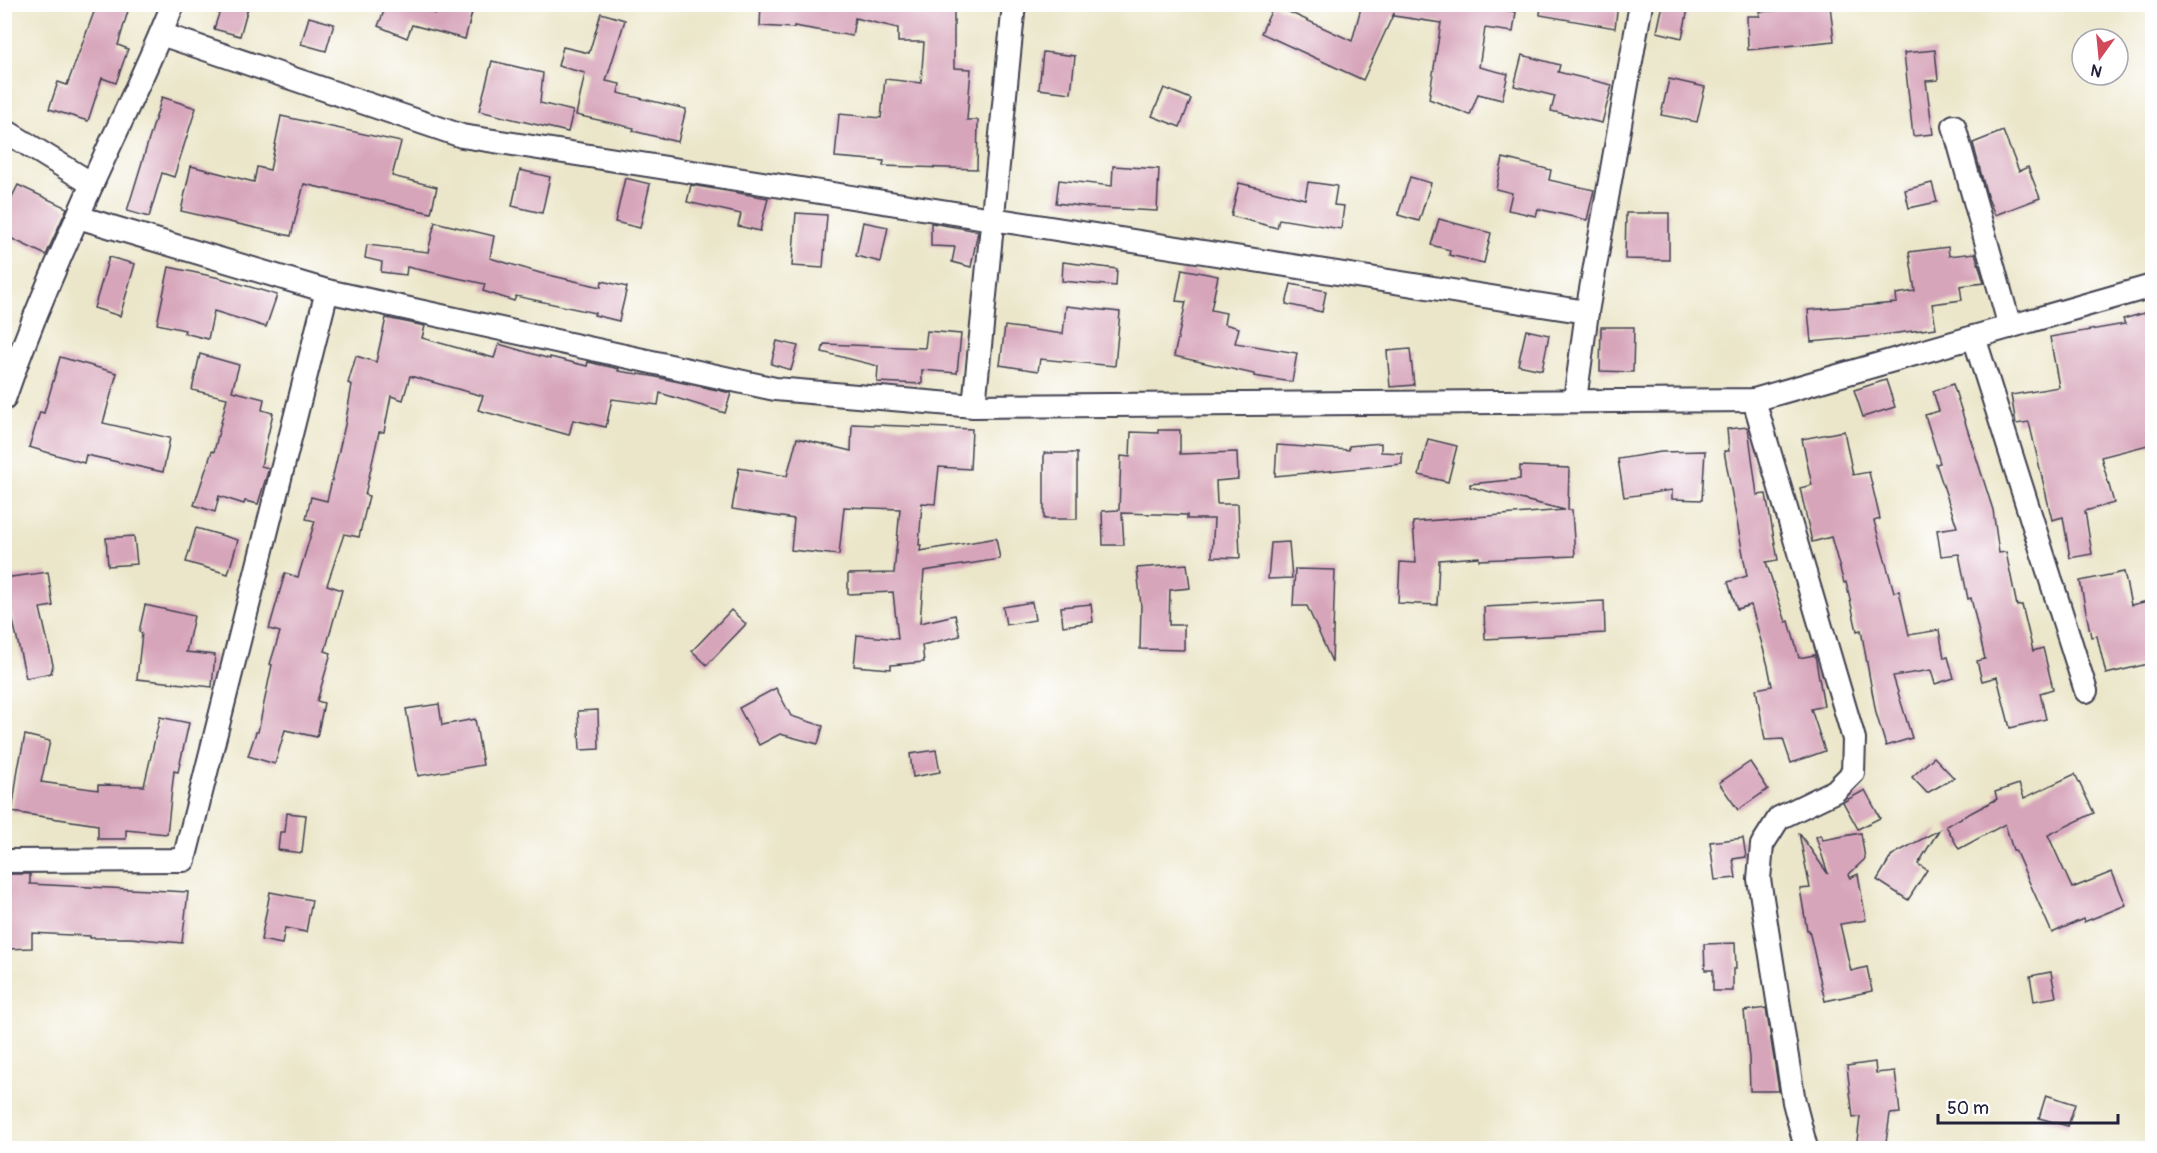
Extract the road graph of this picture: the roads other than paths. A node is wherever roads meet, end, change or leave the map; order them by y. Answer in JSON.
{"nodes":[{"id":1,"x":173,"y":4,"type":"edge"},
{"id":2,"x":1014,"y":4,"type":"edge"},
{"id":3,"x":1641,"y":4,"type":"edge"},
{"id":4,"x":161,"y":34,"type":"junction"},
{"id":5,"x":1954,"y":126,"type":"dead end"},
{"id":6,"x":4,"y":130,"type":"edge"},
{"id":7,"x":92,"y":184,"type":"junction"},
{"id":8,"x":78,"y":217,"type":"junction"},
{"id":9,"x":992,"y":217,"type":"junction"},
{"id":10,"x":2152,"y":286,"type":"edge"},
{"id":11,"x":327,"y":291,"type":"junction"},
{"id":12,"x":1587,"y":312,"type":"junction"},
{"id":13,"x":2010,"y":327,"type":"junction"},
{"id":14,"x":1974,"y":337,"type":"junction"},
{"id":15,"x":11,"y":359,"type":"edge"},
{"id":16,"x":4,"y":399,"type":"edge"},
{"id":17,"x":1575,"y":400,"type":"junction"},
{"id":18,"x":1754,"y":400,"type":"junction"},
{"id":19,"x":974,"y":406,"type":"junction"},
{"id":20,"x":2086,"y":691,"type":"dead end"},
{"id":21,"x":4,"y":861,"type":"edge"},
{"id":22,"x":1806,"y":1149,"type":"edge"}],
"edges":[{"from":1,"to":4,"type":"street"},
{"from":2,"to":9,"type":"street"},
{"from":3,"to":12,"type":"street"},
{"from":4,"to":7,"type":"street"},
{"from":4,"to":9,"type":"street"},
{"from":5,"to":13,"type":"street"},
{"from":6,"to":7,"type":"street"},
{"from":7,"to":8,"type":"street"},
{"from":8,"to":11,"type":"street"},
{"from":8,"to":15,"type":"street"},
{"from":9,"to":12,"type":"street"},
{"from":9,"to":19,"type":"street"},
{"from":10,"to":13,"type":"street"},
{"from":11,"to":19,"type":"street"},
{"from":11,"to":21,"type":"street"},
{"from":12,"to":17,"type":"street"},
{"from":13,"to":14,"type":"street"},
{"from":14,"to":18,"type":"street"},
{"from":14,"to":20,"type":"street"},
{"from":15,"to":16,"type":"street"},
{"from":17,"to":18,"type":"street"},
{"from":17,"to":19,"type":"street"},
{"from":18,"to":22,"type":"street"}]}
